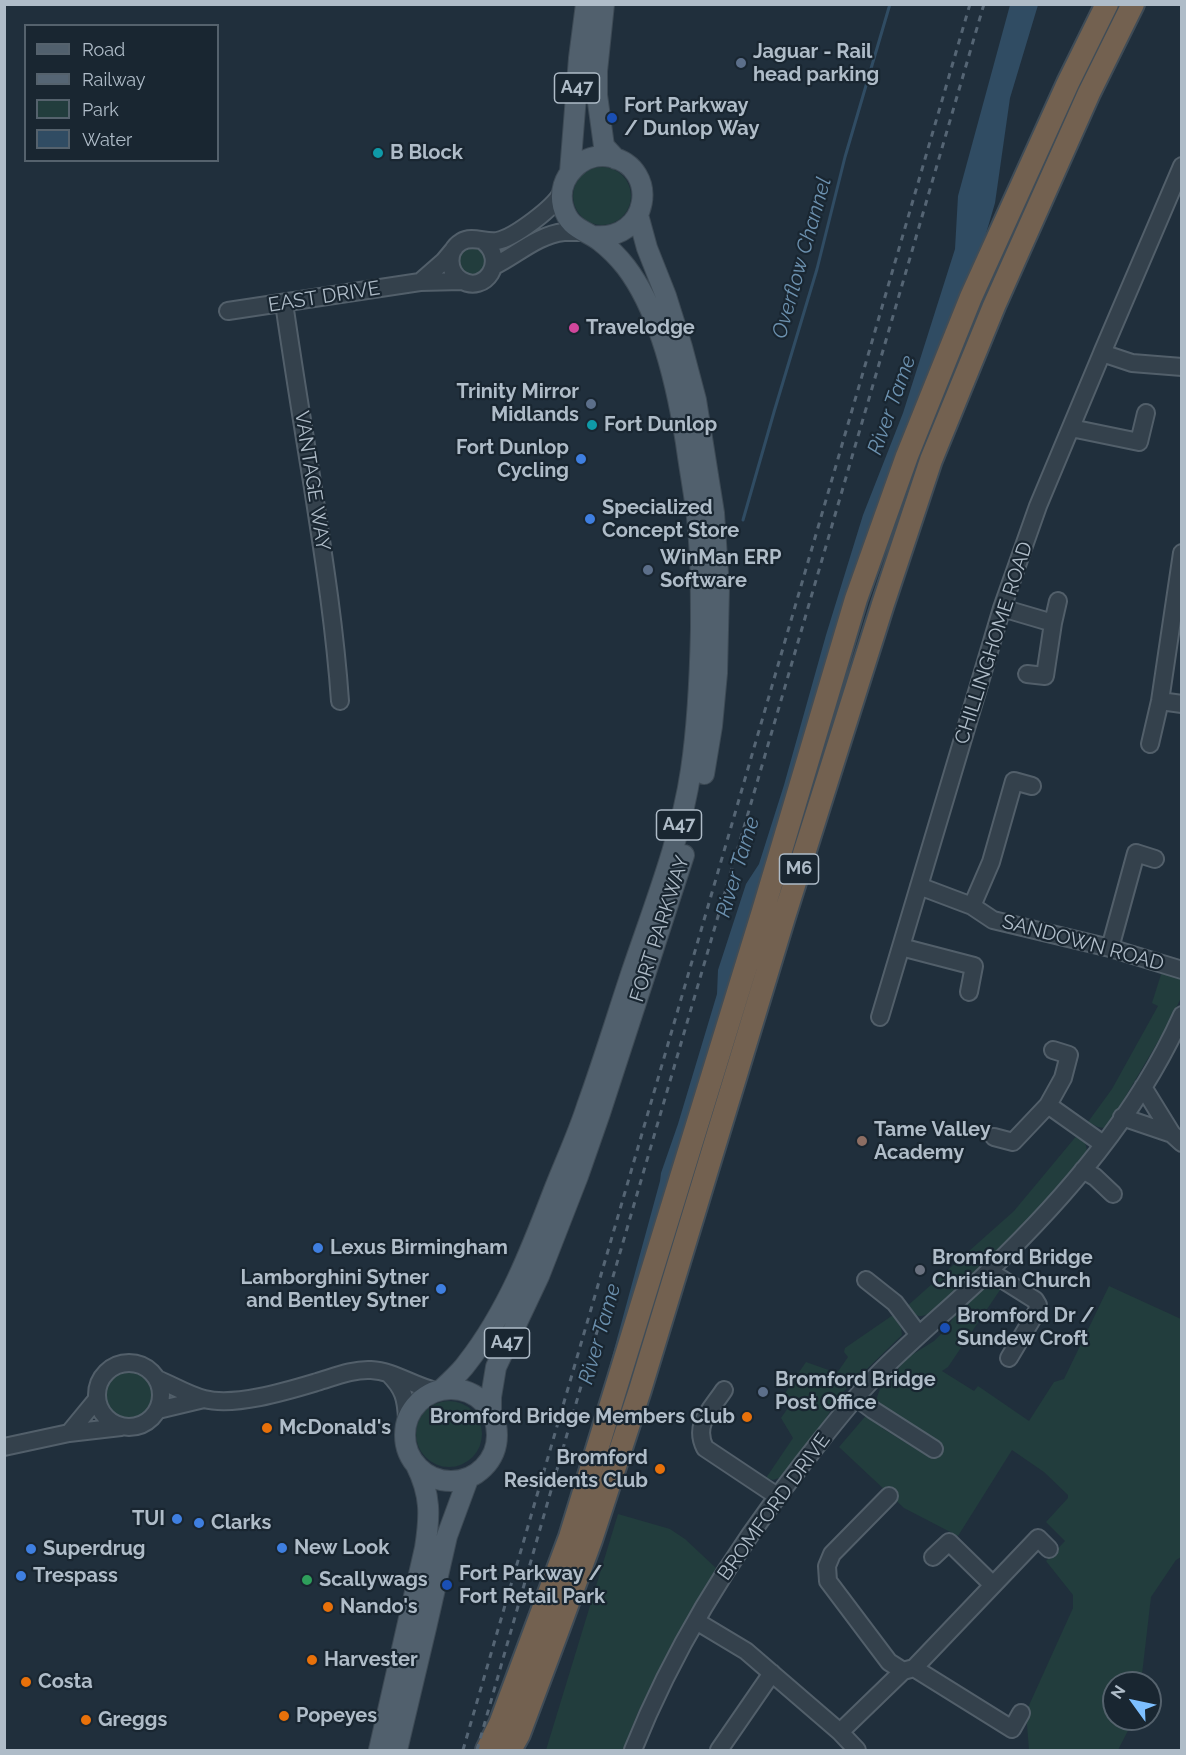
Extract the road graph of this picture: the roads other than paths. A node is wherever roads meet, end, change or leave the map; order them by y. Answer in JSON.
{"nodes":[{"id":1,"x":586,"y":4,"type":"edge"},
{"id":2,"x":604,"y":4,"type":"edge"},
{"id":3,"x":1107,"y":4,"type":"edge"},
{"id":4,"x":1133,"y":4,"type":"edge"},
{"id":5,"x":616,"y":159,"type":"junction"},
{"id":6,"x":1182,"y":166,"type":"edge"},
{"id":7,"x":570,"y":172,"type":"junction"},
{"id":8,"x":562,"y":192,"type":"junction"},
{"id":9,"x":638,"y":215,"type":"junction"},
{"id":10,"x":588,"y":234,"type":"junction"},
{"id":11,"x":483,"y":242,"type":"junction"},
{"id":12,"x":454,"y":249,"type":"junction"},
{"id":13,"x":494,"y":266,"type":"junction"},
{"id":14,"x":462,"y":281,"type":"junction"},
{"id":15,"x":420,"y":282,"type":"junction"},
{"id":16,"x":284,"y":303,"type":"junction"},
{"id":17,"x":228,"y":312,"type":"dead end"},
{"id":18,"x":1102,"y":352,"type":"junction"},
{"id":19,"x":1182,"y":368,"type":"edge"},
{"id":20,"x":1146,"y":413,"type":"dead end"},
{"id":21,"x":1071,"y":429,"type":"junction"},
{"id":22,"x":1182,"y":553,"type":"edge"},
{"id":23,"x":1058,"y":601,"type":"dead end"},
{"id":24,"x":1002,"y":608,"type":"junction"},
{"id":25,"x":1053,"y":623,"type":"junction"},
{"id":26,"x":1027,"y":675,"type":"dead end"},
{"id":27,"x":1160,"y":700,"type":"junction"},
{"id":28,"x":340,"y":701,"type":"dead end"},
{"id":29,"x":1182,"y":704,"type":"edge"},
{"id":30,"x":1150,"y":744,"type":"dead end"},
{"id":31,"x":1032,"y":786,"type":"dead end"},
{"id":32,"x":1155,"y":859,"type":"dead end"},
{"id":33,"x":919,"y":886,"type":"junction"},
{"id":34,"x":972,"y":906,"type":"junction"},
{"id":35,"x":901,"y":947,"type":"junction"},
{"id":36,"x":1110,"y":948,"type":"junction"},
{"id":37,"x":1182,"y":970,"type":"edge"},
{"id":38,"x":969,"y":992,"type":"dead end"},
{"id":39,"x":1182,"y":1015,"type":"edge"},
{"id":40,"x":880,"y":1017,"type":"dead end"},
{"id":41,"x":1053,"y":1050,"type":"dead end"},
{"id":42,"x":1143,"y":1087,"type":"junction"},
{"id":43,"x":1048,"y":1105,"type":"junction"},
{"id":44,"x":1122,"y":1118,"type":"junction"},
{"id":45,"x":994,"y":1137,"type":"dead end"},
{"id":46,"x":1177,"y":1139,"type":"edge"},
{"id":47,"x":1103,"y":1144,"type":"junction"},
{"id":48,"x":1083,"y":1170,"type":"junction"},
{"id":49,"x":1113,"y":1194,"type":"dead end"},
{"id":50,"x":989,"y":1271,"type":"junction"},
{"id":51,"x":866,"y":1280,"type":"dead end"},
{"id":52,"x":919,"y":1335,"type":"junction"},
{"id":53,"x":1010,"y":1358,"type":"dead end"},
{"id":54,"x":389,"y":1373,"type":"junction"},
{"id":55,"x":157,"y":1379,"type":"junction"},
{"id":56,"x":439,"y":1390,"type":"junction"},
{"id":57,"x":724,"y":1390,"type":"dead end"},
{"id":58,"x":857,"y":1398,"type":"junction"},
{"id":59,"x":97,"y":1399,"type":"junction"},
{"id":60,"x":204,"y":1399,"type":"junction"},
{"id":61,"x":158,"y":1410,"type":"junction"},
{"id":62,"x":491,"y":1414,"type":"junction"},
{"id":63,"x":407,"y":1419,"type":"junction"},
{"id":64,"x":121,"y":1426,"type":"junction"},
{"id":65,"x":69,"y":1433,"type":"junction"},
{"id":66,"x":4,"y":1447,"type":"edge"},
{"id":67,"x":934,"y":1449,"type":"dead end"},
{"id":68,"x":416,"y":1465,"type":"junction"},
{"id":69,"x":468,"y":1479,"type":"junction"},
{"id":70,"x":777,"y":1496,"type":"junction"},
{"id":71,"x":889,"y":1496,"type":"dead end"},
{"id":72,"x":1049,"y":1549,"type":"dead end"},
{"id":73,"x":933,"y":1557,"type":"dead end"},
{"id":74,"x":993,"y":1585,"type":"junction"},
{"id":75,"x":696,"y":1621,"type":"junction"},
{"id":76,"x":908,"y":1669,"type":"junction"},
{"id":77,"x":772,"y":1673,"type":"junction"},
{"id":78,"x":1021,"y":1713,"type":"dead end"},
{"id":79,"x":840,"y":1732,"type":"junction"},
{"id":80,"x":379,"y":1750,"type":"edge"},
{"id":81,"x":397,"y":1750,"type":"edge"},
{"id":82,"x":487,"y":1750,"type":"edge"},
{"id":83,"x":510,"y":1750,"type":"edge"},
{"id":84,"x":633,"y":1750,"type":"edge"},
{"id":85,"x":719,"y":1750,"type":"edge"},
{"id":86,"x":857,"y":1750,"type":"edge"}],
"edges":[{"from":1,"to":7,"type":"main road","number":"A47"},
{"from":2,"to":5,"type":"main road","name":"FORT PARKWAY","number":"A47"},
{"from":3,"to":82,"type":"highway","number":"M6"},
{"from":4,"to":83,"type":"highway","number":"M6"},
{"from":5,"to":7,"type":"main road"},
{"from":5,"to":9,"type":"main road","name":"FORT PARKWAY","number":"A47"},
{"from":6,"to":18,"type":"street","name":"CHILLINGHOME ROAD"},
{"from":7,"to":8,"type":"main road","number":"A47"},
{"from":8,"to":10,"type":"main road","name":"FORT PARKWAY","number":"A47"},
{"from":8,"to":11,"type":"street"},
{"from":9,"to":10,"type":"main road"},
{"from":9,"to":62,"type":"main road","name":"FORT PARKWAY","number":"A47"},
{"from":10,"to":13,"type":"street"},
{"from":10,"to":56,"type":"main road","name":"FORT PARKWAY","number":"A47"},
{"from":11,"to":12,"type":"street"},
{"from":11,"to":13,"type":"street"},
{"from":12,"to":14,"type":"street"},
{"from":12,"to":15,"type":"street"},
{"from":13,"to":14,"type":"street"},
{"from":14,"to":15,"type":"street","name":"EAST DRIVE"},
{"from":15,"to":16,"type":"street","name":"EAST DRIVE"},
{"from":16,"to":17,"type":"street","name":"EAST DRIVE"},
{"from":16,"to":28,"type":"street","name":"VANTAGE WAY"},
{"from":18,"to":19,"type":"street"},
{"from":18,"to":21,"type":"street","name":"CHILLINGHOME ROAD"},
{"from":20,"to":21,"type":"street"},
{"from":21,"to":24,"type":"street","name":"CHILLINGHOME ROAD"},
{"from":22,"to":27,"type":"street"},
{"from":23,"to":25,"type":"street"},
{"from":24,"to":25,"type":"street"},
{"from":24,"to":33,"type":"street","name":"CHILLINGHOME ROAD"},
{"from":25,"to":26,"type":"street"},
{"from":27,"to":29,"type":"street"},
{"from":27,"to":30,"type":"street"},
{"from":31,"to":34,"type":"street"},
{"from":32,"to":36,"type":"street"},
{"from":33,"to":34,"type":"street","name":"SANDOWN ROAD"},
{"from":33,"to":35,"type":"street","name":"CHILLINGHOME ROAD"},
{"from":34,"to":36,"type":"street","name":"SANDOWN ROAD"},
{"from":35,"to":38,"type":"street"},
{"from":35,"to":40,"type":"street","name":"CHILLINGHOME ROAD"},
{"from":36,"to":37,"type":"street","name":"SANDOWN ROAD"},
{"from":39,"to":42,"type":"street","name":"BROMFORD DRIVE"},
{"from":41,"to":43,"type":"street"},
{"from":42,"to":44,"type":"street","name":"BROMFORD DRIVE"},
{"from":42,"to":46,"type":"street"},
{"from":43,"to":45,"type":"street"},
{"from":43,"to":47,"type":"street"},
{"from":44,"to":46,"type":"street"},
{"from":44,"to":47,"type":"street","name":"BROMFORD DRIVE"},
{"from":47,"to":48,"type":"street","name":"BROMFORD DRIVE"},
{"from":48,"to":49,"type":"street"},
{"from":48,"to":50,"type":"street","name":"BROMFORD DRIVE"},
{"from":50,"to":52,"type":"street","name":"BROMFORD DRIVE"},
{"from":50,"to":53,"type":"street"},
{"from":51,"to":52,"type":"street"},
{"from":52,"to":58,"type":"street","name":"BROMFORD DRIVE"},
{"from":54,"to":56,"type":"street"},
{"from":54,"to":60,"type":"street"},
{"from":54,"to":63,"type":"street"},
{"from":55,"to":59,"type":"street"},
{"from":55,"to":60,"type":"street"},
{"from":55,"to":61,"type":"street"},
{"from":56,"to":62,"type":"main road"},
{"from":56,"to":63,"type":"main road","name":"FORT PARKWAY"},
{"from":57,"to":70,"type":"street"},
{"from":58,"to":67,"type":"street"},
{"from":58,"to":70,"type":"street","name":"BROMFORD DRIVE"},
{"from":59,"to":64,"type":"street"},
{"from":59,"to":65,"type":"street"},
{"from":60,"to":61,"type":"street"},
{"from":61,"to":64,"type":"street"},
{"from":62,"to":69,"type":"main road","name":"FORT PARKWAY"},
{"from":63,"to":68,"type":"main road"},
{"from":64,"to":65,"type":"street"},
{"from":65,"to":66,"type":"street"},
{"from":68,"to":69,"type":"main road"},
{"from":68,"to":80,"type":"main road"},
{"from":69,"to":81,"type":"main road","name":"FORT PARKWAY"},
{"from":70,"to":75,"type":"street","name":"BROMFORD DRIVE"},
{"from":71,"to":76,"type":"street"},
{"from":72,"to":74,"type":"street"},
{"from":73,"to":74,"type":"street"},
{"from":74,"to":76,"type":"street"},
{"from":75,"to":77,"type":"street"},
{"from":75,"to":84,"type":"street","name":"BROMFORD DRIVE"},
{"from":76,"to":78,"type":"street"},
{"from":76,"to":79,"type":"street"},
{"from":77,"to":79,"type":"street"},
{"from":77,"to":85,"type":"street"},
{"from":79,"to":86,"type":"street"}]}
